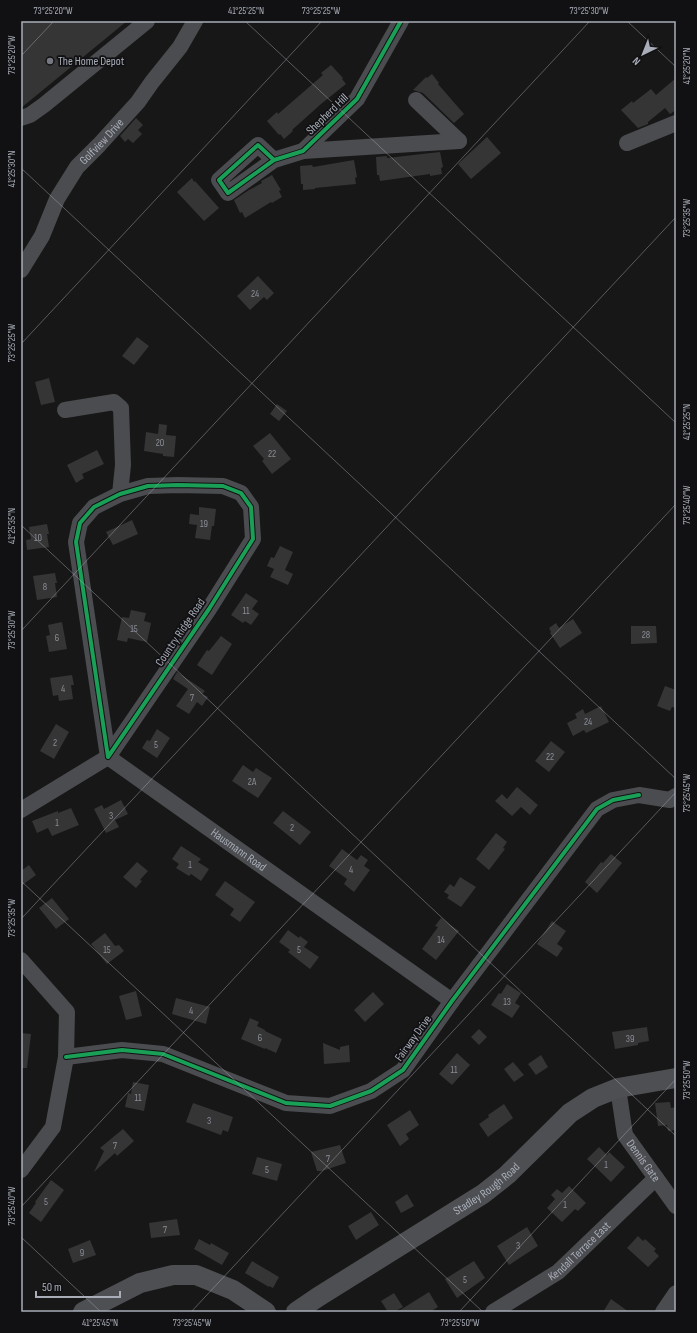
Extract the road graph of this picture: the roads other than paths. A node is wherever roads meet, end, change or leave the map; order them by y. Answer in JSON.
{"nodes":[{"id":1,"x":147,"y":21,"type":"edge"},
{"id":2,"x":195,"y":21,"type":"edge"},
{"id":3,"x":401,"y":21,"type":"edge"},
{"id":4,"x":416,"y":100,"type":"dead end"},
{"id":5,"x":21,"y":118,"type":"edge"},
{"id":6,"x":676,"y":123,"type":"edge"},
{"id":7,"x":627,"y":143,"type":"dead end"},
{"id":8,"x":303,"y":151,"type":"junction"},
{"id":9,"x":274,"y":160,"type":"dead end"},
{"id":10,"x":21,"y":270,"type":"edge"},
{"id":11,"x":65,"y":410,"type":"dead end"},
{"id":12,"x":120,"y":494,"type":"junction"},
{"id":13,"x":108,"y":757,"type":"junction"},
{"id":14,"x":676,"y":796,"type":"edge"},
{"id":15,"x":21,"y":810,"type":"edge"},
{"id":16,"x":21,"y":960,"type":"edge"},
{"id":17,"x":452,"y":1002,"type":"junction"},
{"id":18,"x":66,"y":1057,"type":"junction"},
{"id":19,"x":676,"y":1078,"type":"edge"},
{"id":20,"x":618,"y":1088,"type":"junction"},
{"id":21,"x":21,"y":1170,"type":"edge"},
{"id":22,"x":656,"y":1178,"type":"junction"},
{"id":23,"x":676,"y":1206,"type":"edge"},
{"id":24,"x":233,"y":1290,"type":"junction"},
{"id":25,"x":676,"y":1293,"type":"edge"},
{"id":26,"x":82,"y":1312,"type":"edge"},
{"id":27,"x":250,"y":1312,"type":"edge"},
{"id":28,"x":266,"y":1312,"type":"edge"},
{"id":29,"x":296,"y":1312,"type":"edge"},
{"id":30,"x":493,"y":1312,"type":"edge"},
{"id":31,"x":663,"y":1312,"type":"edge"}],
"edges":[{"from":1,"to":5,"type":"street"},
{"from":2,"to":10,"type":"street","name":"Golfview Drive"},
{"from":3,"to":8,"type":"street","name":"Shepherd Hill"},
{"from":4,"to":8,"type":"street","name":"Shepherd Hill"},
{"from":6,"to":7,"type":"street"},
{"from":8,"to":9,"type":"street","name":"Shepherd Hill"},
{"from":11,"to":12,"type":"street"},
{"from":12,"to":13,"type":"street","name":"Country Ridge Road"},
{"from":12,"to":13,"type":"street","name":"Country Ridge Road"},
{"from":13,"to":15,"type":"street"},
{"from":13,"to":17,"type":"street","name":"Hausmann Road"},
{"from":14,"to":17,"type":"street","name":"Fairway Drive"},
{"from":16,"to":18,"type":"street"},
{"from":17,"to":18,"type":"street","name":"Fairway Drive"},
{"from":18,"to":21,"type":"street"},
{"from":19,"to":20,"type":"main road","name":"Stadley Rough Road"},
{"from":20,"to":22,"type":"street","name":"Dennis Gate"},
{"from":20,"to":29,"type":"main road","name":"Stadley Rough Road"},
{"from":22,"to":23,"type":"street","name":"Dennis Gate"},
{"from":22,"to":30,"type":"street","name":"Kendall Terrace East"},
{"from":24,"to":26,"type":"main road"},
{"from":24,"to":27,"type":"street"},
{"from":24,"to":28,"type":"main road"},
{"from":25,"to":31,"type":"street"}]}
